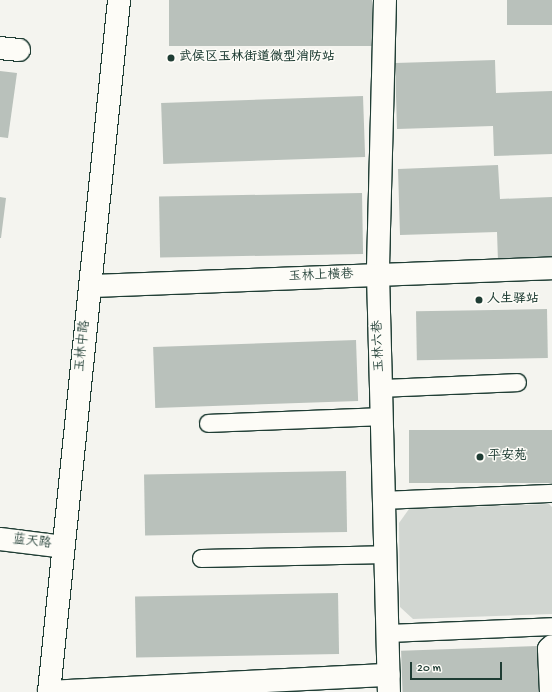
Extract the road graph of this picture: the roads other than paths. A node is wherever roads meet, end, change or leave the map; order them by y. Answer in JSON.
{"nodes":[{"id":1,"x":120,"y":0,"type":"edge"},
{"id":2,"x":385,"y":0,"type":"edge"},
{"id":3,"x":552,"y":268,"type":"edge"},
{"id":4,"x":378,"y":274,"type":"junction"},
{"id":5,"x":90,"y":286,"type":"junction"},
{"id":6,"x":517,"y":382,"type":"dead end"},
{"id":7,"x":381,"y":388,"type":"junction"},
{"id":8,"x":382,"y":416,"type":"junction"},
{"id":9,"x":208,"y":423,"type":"dead end"},
{"id":10,"x":552,"y":493,"type":"edge"},
{"id":11,"x":384,"y":500,"type":"junction"},
{"id":12,"x":0,"y":539,"type":"edge"},
{"id":13,"x":64,"y":547,"type":"junction"},
{"id":14,"x":386,"y":554,"type":"junction"},
{"id":15,"x":201,"y":558,"type":"dead end"},
{"id":16,"x":552,"y":626,"type":"edge"},
{"id":17,"x":388,"y":633,"type":"junction"},
{"id":18,"x":552,"y":646,"type":"edge"},
{"id":19,"x":389,"y":683,"type":"edge"},
{"id":20,"x":232,"y":687,"type":"edge"},
{"id":21,"x":49,"y":692,"type":"edge"},
{"id":22,"x":551,"y":692,"type":"edge"}],
"edges":[{"from":1,"to":5,"type":"street","name":"玉林中路"},
{"from":2,"to":4,"type":"street","name":"玉林六巷"},
{"from":3,"to":4,"type":"street","name":"玉林上横巷"},
{"from":4,"to":5,"type":"street","name":"玉林上横巷"},
{"from":4,"to":7,"type":"street","name":"玉林六巷"},
{"from":5,"to":13,"type":"street","name":"玉林中路"},
{"from":6,"to":7,"type":"lane"},
{"from":7,"to":8,"type":"street","name":"玉林六巷"},
{"from":8,"to":9,"type":"lane"},
{"from":8,"to":11,"type":"street","name":"玉林六巷"},
{"from":10,"to":11,"type":"lane"},
{"from":11,"to":14,"type":"street","name":"玉林六巷"},
{"from":12,"to":13,"type":"street","name":"蓝天路"},
{"from":13,"to":21,"type":"street","name":"玉林中路"},
{"from":14,"to":15,"type":"lane"},
{"from":14,"to":17,"type":"street","name":"玉林六巷"},
{"from":16,"to":17,"type":"lane"},
{"from":17,"to":19,"type":"street","name":"玉林六巷"},
{"from":18,"to":22,"type":"street"},
{"from":19,"to":20,"type":"street"},
{"from":20,"to":21,"type":"street"}]}
